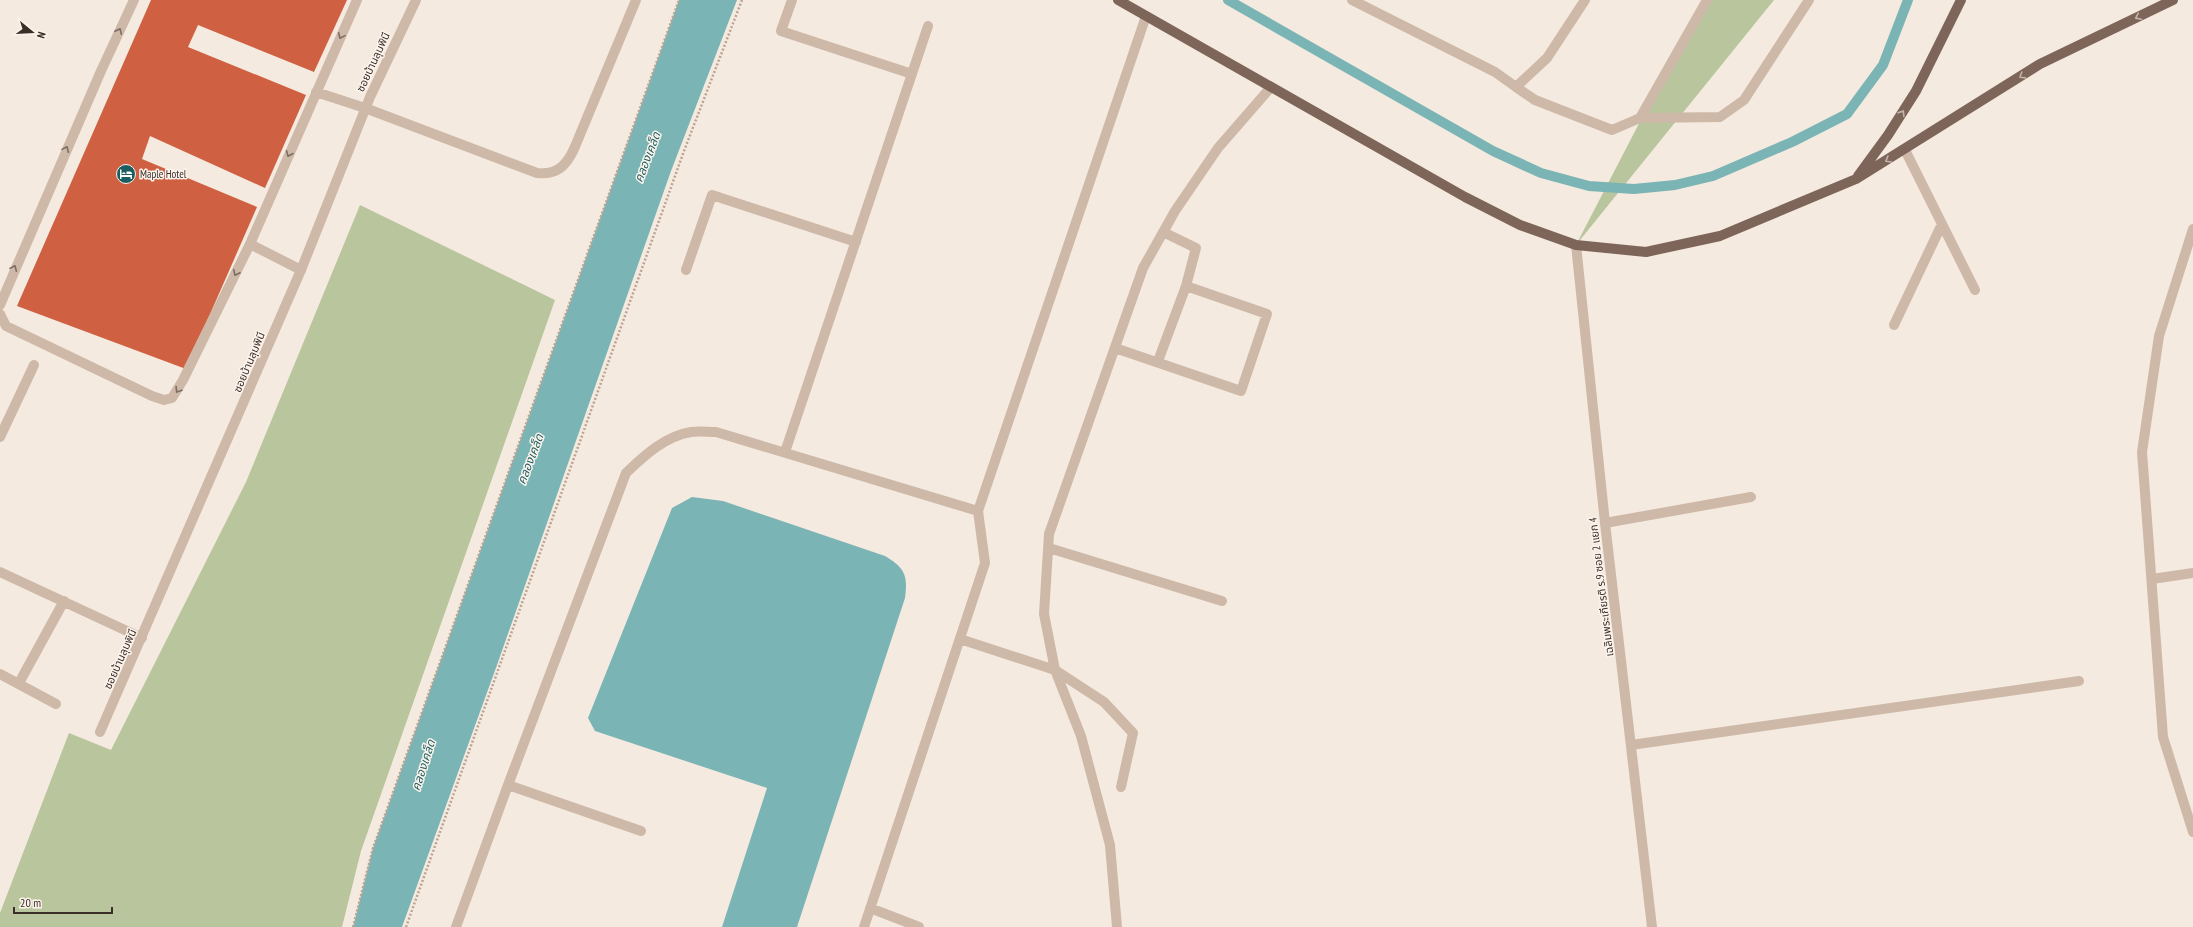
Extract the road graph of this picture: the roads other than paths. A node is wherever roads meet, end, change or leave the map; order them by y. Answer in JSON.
{"nodes":[{"id":1,"x":134,"y":0,"type":"edge"},
{"id":2,"x":357,"y":0,"type":"edge"},
{"id":3,"x":416,"y":0,"type":"edge"},
{"id":4,"x":636,"y":0,"type":"edge"},
{"id":5,"x":792,"y":0,"type":"edge"},
{"id":6,"x":1118,"y":0,"type":"edge"},
{"id":7,"x":1352,"y":0,"type":"edge"},
{"id":8,"x":1585,"y":0,"type":"edge"},
{"id":9,"x":1707,"y":0,"type":"edge"},
{"id":10,"x":1809,"y":0,"type":"edge"},
{"id":11,"x":1961,"y":0,"type":"edge"},
{"id":12,"x":2173,"y":0,"type":"edge"},
{"id":13,"x":1146,"y":16,"type":"junction"},
{"id":14,"x":928,"y":26,"type":"dead end"},
{"id":15,"x":912,"y":74,"type":"junction"},
{"id":16,"x":1271,"y":87,"type":"junction"},
{"id":17,"x":1516,"y":87,"type":"junction"},
{"id":18,"x":316,"y":92,"type":"junction"},
{"id":19,"x":365,"y":108,"type":"junction"},
{"id":20,"x":1640,"y":118,"type":"junction"},
{"id":21,"x":1905,"y":150,"type":"junction"},
{"id":22,"x":1856,"y":179,"type":"junction"},
{"id":23,"x":1942,"y":224,"type":"junction"},
{"id":24,"x":2193,"y":229,"type":"edge"},
{"id":25,"x":1163,"y":232,"type":"junction"},
{"id":26,"x":856,"y":242,"type":"junction"},
{"id":27,"x":250,"y":244,"type":"junction"},
{"id":28,"x":1576,"y":245,"type":"junction"},
{"id":29,"x":301,"y":270,"type":"junction"},
{"id":30,"x":686,"y":270,"type":"dead end"},
{"id":31,"x":1186,"y":286,"type":"junction"},
{"id":32,"x":1975,"y":290,"type":"dead end"},
{"id":33,"x":0,"y":304,"type":"edge"},
{"id":34,"x":0,"y":314,"type":"edge"},
{"id":35,"x":1894,"y":325,"type":"dead end"},
{"id":36,"x":1115,"y":348,"type":"junction"},
{"id":37,"x":1158,"y":361,"type":"junction"},
{"id":38,"x":34,"y":365,"type":"dead end"},
{"id":39,"x":0,"y":437,"type":"edge"},
{"id":40,"x":785,"y":452,"type":"junction"},
{"id":41,"x":1751,"y":497,"type":"dead end"},
{"id":42,"x":978,"y":511,"type":"junction"},
{"id":43,"x":1605,"y":523,"type":"junction"},
{"id":44,"x":1049,"y":548,"type":"junction"},
{"id":45,"x":0,"y":572,"type":"edge"},
{"id":46,"x":2193,"y":573,"type":"edge"},
{"id":47,"x":2152,"y":579,"type":"junction"},
{"id":48,"x":64,"y":601,"type":"junction"},
{"id":49,"x":1222,"y":601,"type":"dead end"},
{"id":50,"x":142,"y":638,"type":"junction"},
{"id":51,"x":960,"y":639,"type":"junction"},
{"id":52,"x":1055,"y":670,"type":"junction"},
{"id":53,"x":0,"y":674,"type":"edge"},
{"id":54,"x":2078,"y":681,"type":"dead end"},
{"id":55,"x":19,"y":683,"type":"junction"},
{"id":56,"x":56,"y":704,"type":"dead end"},
{"id":57,"x":100,"y":732,"type":"dead end"},
{"id":58,"x":1631,"y":745,"type":"junction"},
{"id":59,"x":508,"y":785,"type":"junction"},
{"id":60,"x":1121,"y":786,"type":"dead end"},
{"id":61,"x":641,"y":831,"type":"dead end"},
{"id":62,"x":2193,"y":832,"type":"edge"},
{"id":63,"x":870,"y":908,"type":"junction"},
{"id":64,"x":456,"y":927,"type":"edge"},
{"id":65,"x":864,"y":927,"type":"edge"},
{"id":66,"x":919,"y":927,"type":"edge"},
{"id":67,"x":1117,"y":927,"type":"edge"},
{"id":68,"x":1652,"y":927,"type":"edge"}],
"edges":[{"from":33,"to":1,"type":"street","one_way":true},
{"from":2,"to":18,"type":"street","one_way":true},
{"from":3,"to":19,"type":"street","name":"ซอยบ้านลุมพินี"},
{"from":4,"to":19,"type":"street"},
{"from":5,"to":15,"type":"street"},
{"from":6,"to":13,"type":"main road"},
{"from":7,"to":17,"type":"street"},
{"from":8,"to":17,"type":"street"},
{"from":9,"to":20,"type":"street"},
{"from":10,"to":20,"type":"street"},
{"from":22,"to":11,"type":"main road","one_way":true},
{"from":12,"to":21,"type":"main road","one_way":true},
{"from":13,"to":16,"type":"main road"},
{"from":13,"to":42,"type":"street"},
{"from":14,"to":15,"type":"street"},
{"from":15,"to":26,"type":"street"},
{"from":16,"to":25,"type":"street"},
{"from":16,"to":28,"type":"main road"},
{"from":17,"to":20,"type":"street"},
{"from":18,"to":19,"type":"street"},
{"from":18,"to":27,"type":"street","one_way":true},
{"from":19,"to":29,"type":"street","name":"ซอยบ้านลุมพินี"},
{"from":21,"to":22,"type":"main road","one_way":true},
{"from":21,"to":23,"type":"street"},
{"from":22,"to":28,"type":"main road"},
{"from":23,"to":32,"type":"street"},
{"from":23,"to":35,"type":"street"},
{"from":24,"to":47,"type":"street"},
{"from":25,"to":31,"type":"street"},
{"from":25,"to":36,"type":"street"},
{"from":26,"to":30,"type":"street"},
{"from":26,"to":40,"type":"street"},
{"from":27,"to":29,"type":"street"},
{"from":27,"to":34,"type":"street","one_way":true},
{"from":28,"to":43,"type":"street","name":"เฉลิมพระเกียรติ ร.9 ซอย 2 แยก 4"},
{"from":29,"to":50,"type":"street","name":"ซอยบ้านลุมพินี"},
{"from":31,"to":37,"type":"street"},
{"from":31,"to":37,"type":"street"},
{"from":36,"to":37,"type":"street"},
{"from":36,"to":44,"type":"street"},
{"from":38,"to":39,"type":"street"},
{"from":40,"to":42,"type":"street"},
{"from":40,"to":59,"type":"street"},
{"from":41,"to":43,"type":"street"},
{"from":42,"to":51,"type":"street"},
{"from":43,"to":58,"type":"street","name":"เฉลิมพระเกียรติ ร.9 ซอย 2 แยก 4"},
{"from":44,"to":49,"type":"street"},
{"from":44,"to":52,"type":"street"},
{"from":45,"to":48,"type":"street"},
{"from":46,"to":47,"type":"street"},
{"from":47,"to":62,"type":"street"},
{"from":48,"to":50,"type":"street"},
{"from":48,"to":55,"type":"street"},
{"from":50,"to":57,"type":"street","name":"ซอยบ้านลุมพินี"},
{"from":51,"to":52,"type":"street"},
{"from":51,"to":63,"type":"street"},
{"from":52,"to":60,"type":"street"},
{"from":52,"to":67,"type":"street"},
{"from":53,"to":55,"type":"street"},
{"from":54,"to":58,"type":"street"},
{"from":55,"to":56,"type":"street"},
{"from":58,"to":68,"type":"street","name":"เฉลิมพระเกียรติ ร.9 ซอย 2 แยก 4"},
{"from":59,"to":61,"type":"street"},
{"from":59,"to":64,"type":"street"},
{"from":63,"to":65,"type":"street"},
{"from":63,"to":66,"type":"street"}]}
